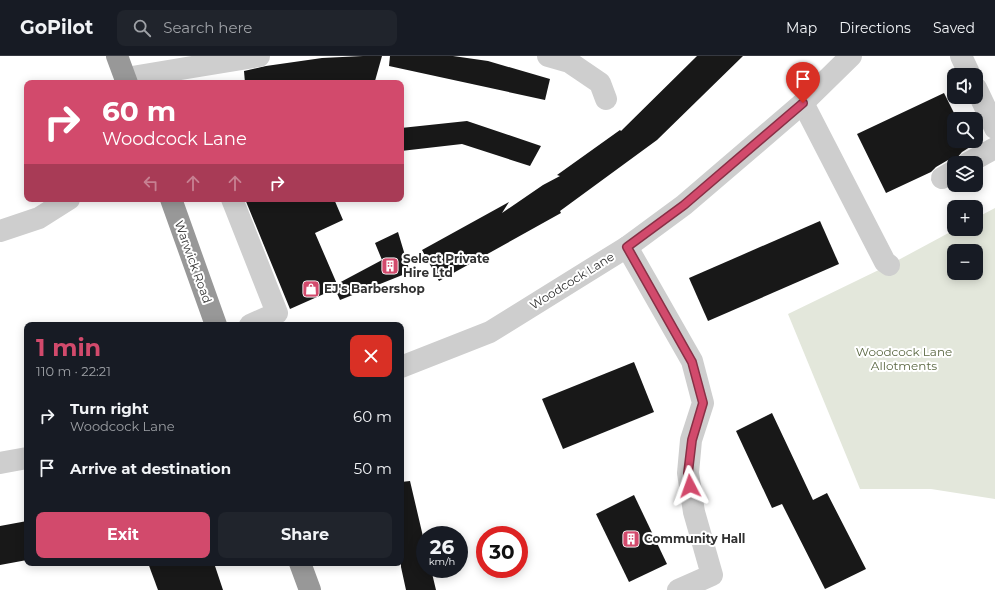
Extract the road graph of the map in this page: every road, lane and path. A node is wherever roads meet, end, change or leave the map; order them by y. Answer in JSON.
{"nodes":[{"id":1,"x":117,"y":56,"type":"edge"},
{"id":2,"x":259,"y":56,"type":"edge"},
{"id":3,"x":548,"y":56,"type":"edge"},
{"id":4,"x":851,"y":56,"type":"edge"},
{"id":5,"x":961,"y":56,"type":"edge"},
{"id":6,"x":967,"y":68,"type":"edge"},
{"id":7,"x":126,"y":80,"type":"edge"},
{"id":8,"x":131,"y":80,"type":"edge"},
{"id":9,"x":606,"y":99,"type":"dead end"},
{"id":10,"x":803,"y":103,"type":"junction"},
{"id":11,"x":983,"y":103,"type":"edge"},
{"id":12,"x":995,"y":128,"type":"edge"},
{"id":13,"x":995,"y":148,"type":"edge"},
{"id":14,"x":981,"y":156,"type":"edge"},
{"id":15,"x":64,"y":202,"type":"edge"},
{"id":16,"x":172,"y":202,"type":"edge"},
{"id":17,"x":233,"y":202,"type":"edge"},
{"id":18,"x":0,"y":231,"type":"edge"},
{"id":19,"x":627,"y":247,"type":"junction"},
{"id":20,"x":889,"y":265,"type":"dead end"},
{"id":21,"x":215,"y":322,"type":"edge"},
{"id":22,"x":257,"y":322,"type":"edge"},
{"id":23,"x":404,"y":366,"type":"edge"},
{"id":24,"x":24,"y":459,"type":"edge"},
{"id":25,"x":0,"y":463,"type":"edge"},
{"id":26,"x":301,"y":566,"type":"edge"},
{"id":27,"x":310,"y":590,"type":"edge"},
{"id":28,"x":678,"y":590,"type":"edge"}],
"edges":[{"from":1,"to":7,"type":"highway"},
{"from":2,"to":8,"type":"street"},
{"from":3,"to":9,"type":"street"},
{"from":4,"to":10,"type":"street","name":"Woodcock Lane"},
{"from":5,"to":6,"type":"street"},
{"from":10,"to":19,"type":"street","name":"Woodcock Lane"},
{"from":10,"to":20,"type":"street"},
{"from":11,"to":12,"type":"street"},
{"from":13,"to":14,"type":"street"},
{"from":15,"to":18,"type":"street"},
{"from":16,"to":21,"type":"highway","name":"Warwick Road"},
{"from":17,"to":22,"type":"street"},
{"from":19,"to":23,"type":"street","name":"Woodcock Lane"},
{"from":19,"to":28,"type":"street"},
{"from":24,"to":25,"type":"street"},
{"from":26,"to":27,"type":"highway"}]}
